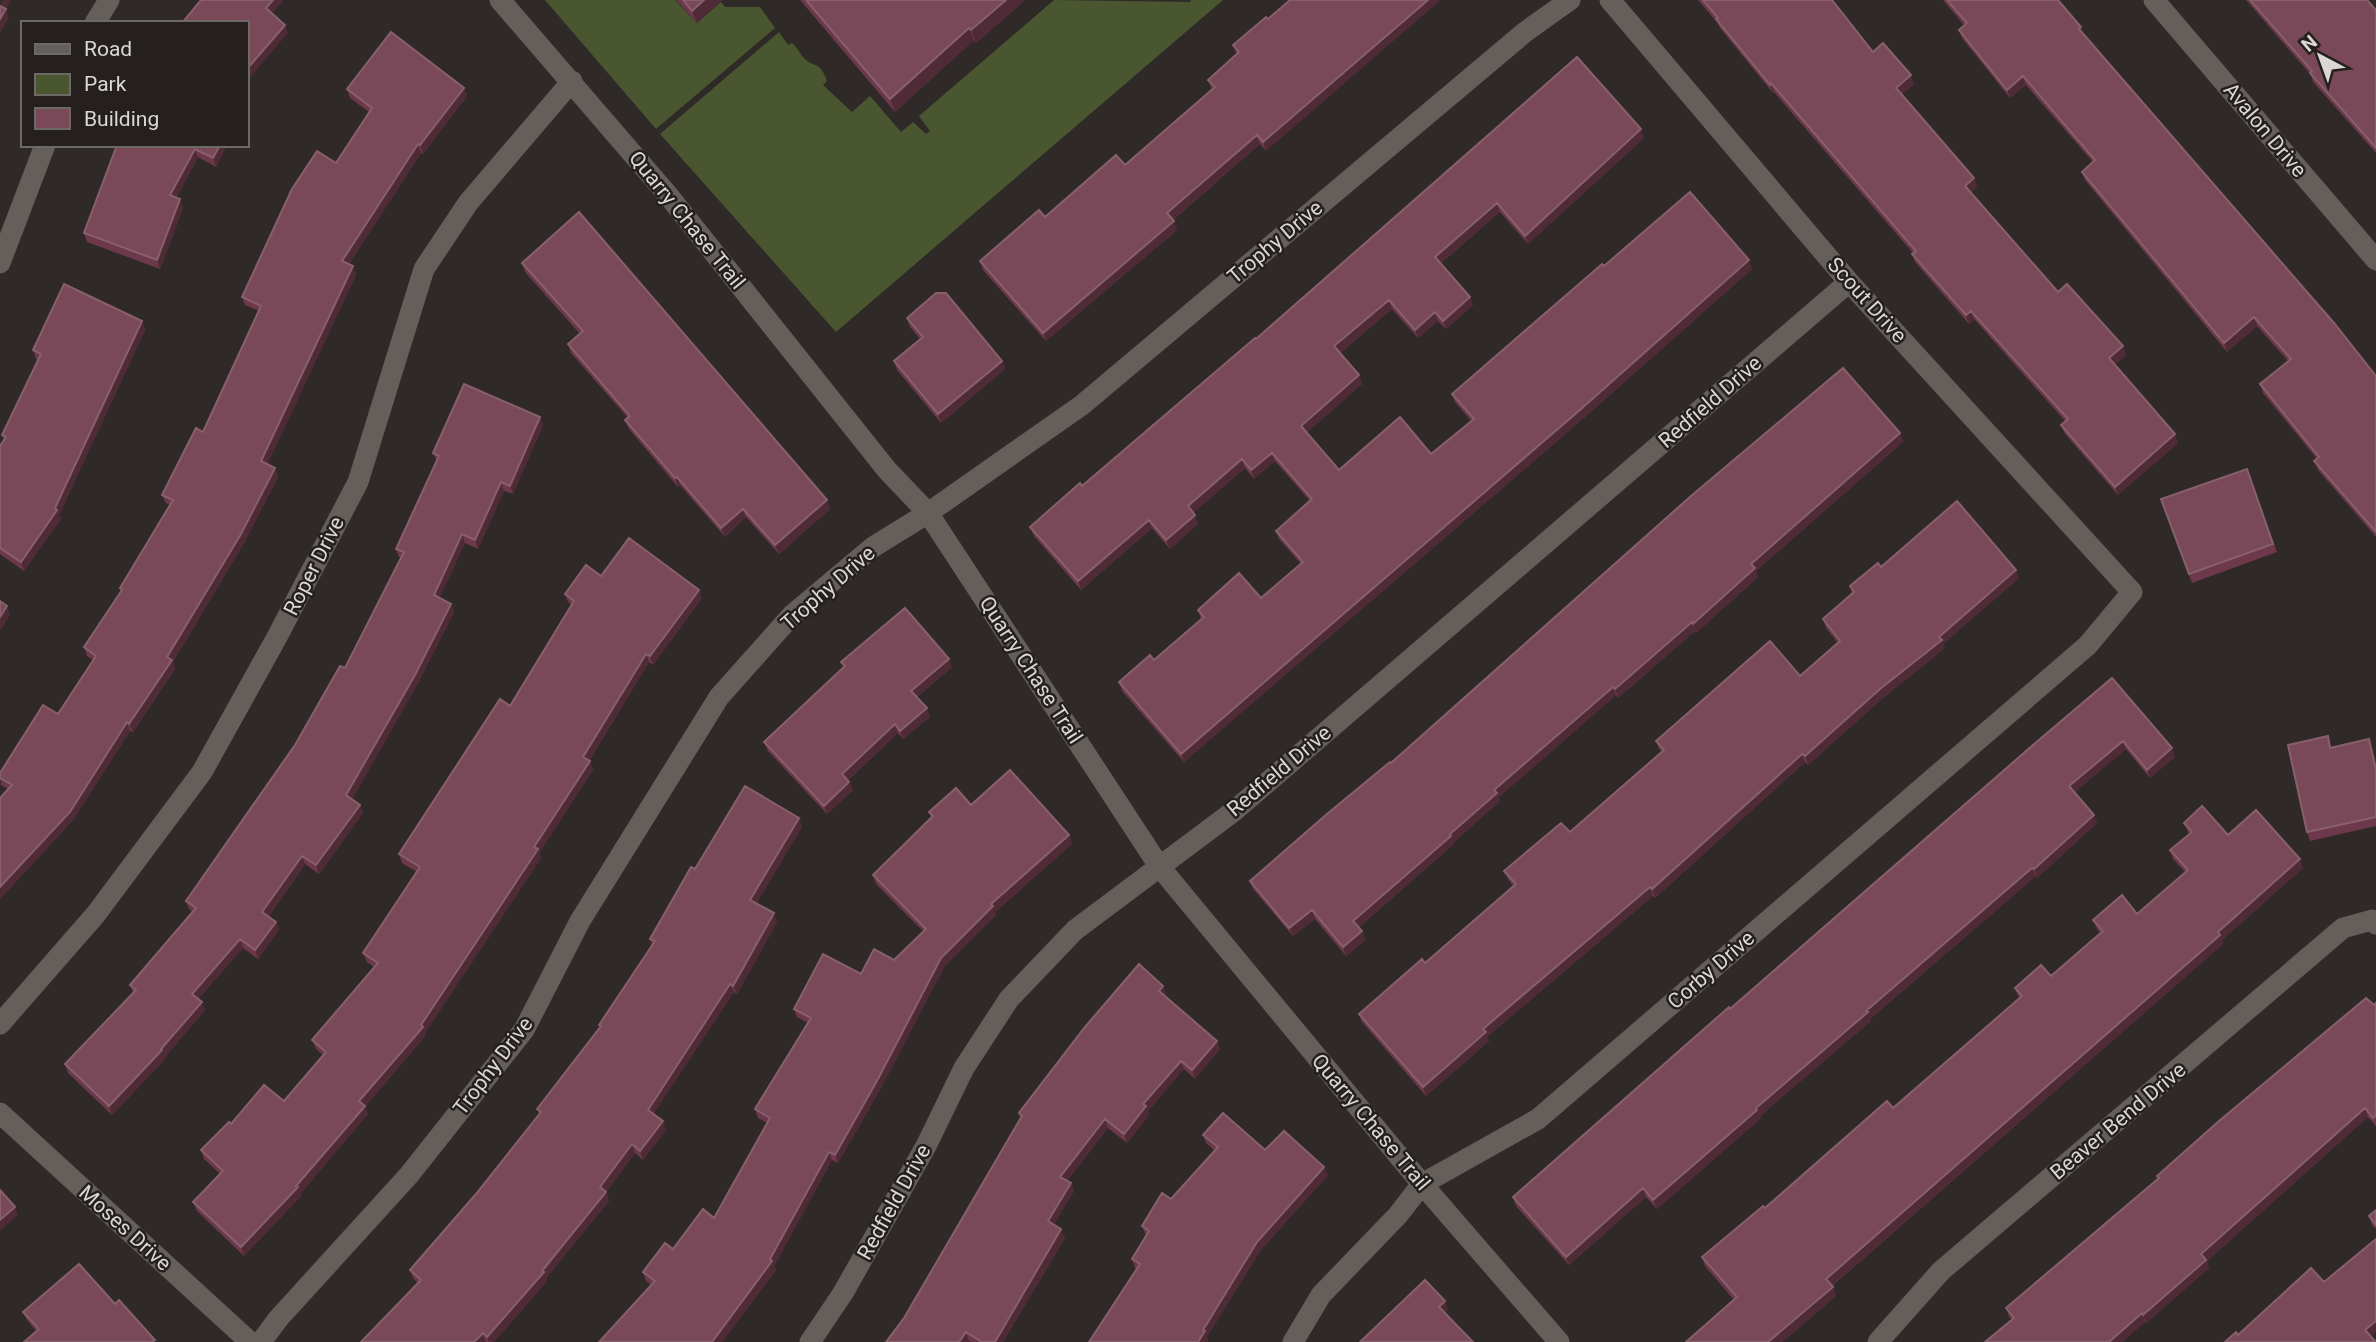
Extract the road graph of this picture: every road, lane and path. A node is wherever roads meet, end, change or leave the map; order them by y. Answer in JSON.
{"nodes":[{"id":1,"x":109,"y":0,"type":"edge"},
{"id":2,"x":500,"y":0,"type":"edge"},
{"id":3,"x":1570,"y":0,"type":"edge"},
{"id":4,"x":1610,"y":0,"type":"edge"},
{"id":5,"x":2154,"y":0,"type":"edge"},
{"id":6,"x":96,"y":21,"type":"edge"},
{"id":7,"x":572,"y":81,"type":"junction"},
{"id":8,"x":44,"y":147,"type":"edge"},
{"id":9,"x":2376,"y":260,"type":"edge"},
{"id":10,"x":0,"y":263,"type":"edge"},
{"id":11,"x":1849,"y":282,"type":"junction"},
{"id":12,"x":928,"y":513,"type":"junction"},
{"id":13,"x":2132,"y":592,"type":"joint"},
{"id":14,"x":1159,"y":866,"type":"junction"},
{"id":15,"x":2374,"y":922,"type":"edge"},
{"id":16,"x":0,"y":1024,"type":"edge"},
{"id":17,"x":0,"y":1113,"type":"edge"},
{"id":18,"x":1422,"y":1184,"type":"junction"},
{"id":19,"x":250,"y":1342,"type":"edge"},
{"id":20,"x":261,"y":1342,"type":"edge"},
{"id":21,"x":810,"y":1342,"type":"edge"},
{"id":22,"x":1293,"y":1342,"type":"edge"},
{"id":23,"x":1559,"y":1342,"type":"edge"},
{"id":24,"x":1878,"y":1342,"type":"edge"}],
"edges":[{"from":1,"to":6,"type":"street"},
{"from":2,"to":7,"type":"street","name":"Quarry Chase Trail"},
{"from":3,"to":12,"type":"street","name":"Trophy Drive"},
{"from":4,"to":11,"type":"street","name":"Scout Drive"},
{"from":5,"to":9,"type":"street","name":"Avalon Drive"},
{"from":7,"to":12,"type":"street","name":"Quarry Chase Trail"},
{"from":7,"to":16,"type":"street","name":"Roper Drive"},
{"from":8,"to":10,"type":"street"},
{"from":11,"to":13,"type":"street","name":"Scout Drive"},
{"from":11,"to":14,"type":"street","name":"Redfield Drive"},
{"from":12,"to":14,"type":"street","name":"Quarry Chase Trail"},
{"from":12,"to":20,"type":"street","name":"Trophy Drive"},
{"from":13,"to":18,"type":"street","name":"Corby Drive"},
{"from":14,"to":18,"type":"street","name":"Quarry Chase Trail"},
{"from":14,"to":21,"type":"street","name":"Redfield Drive"},
{"from":15,"to":24,"type":"street","name":"Beaver Bend Drive"},
{"from":17,"to":19,"type":"street","name":"Moses Drive"},
{"from":18,"to":22,"type":"street","name":"Corby Drive"},
{"from":18,"to":23,"type":"street","name":"Quarry Chase Trail"}]}
